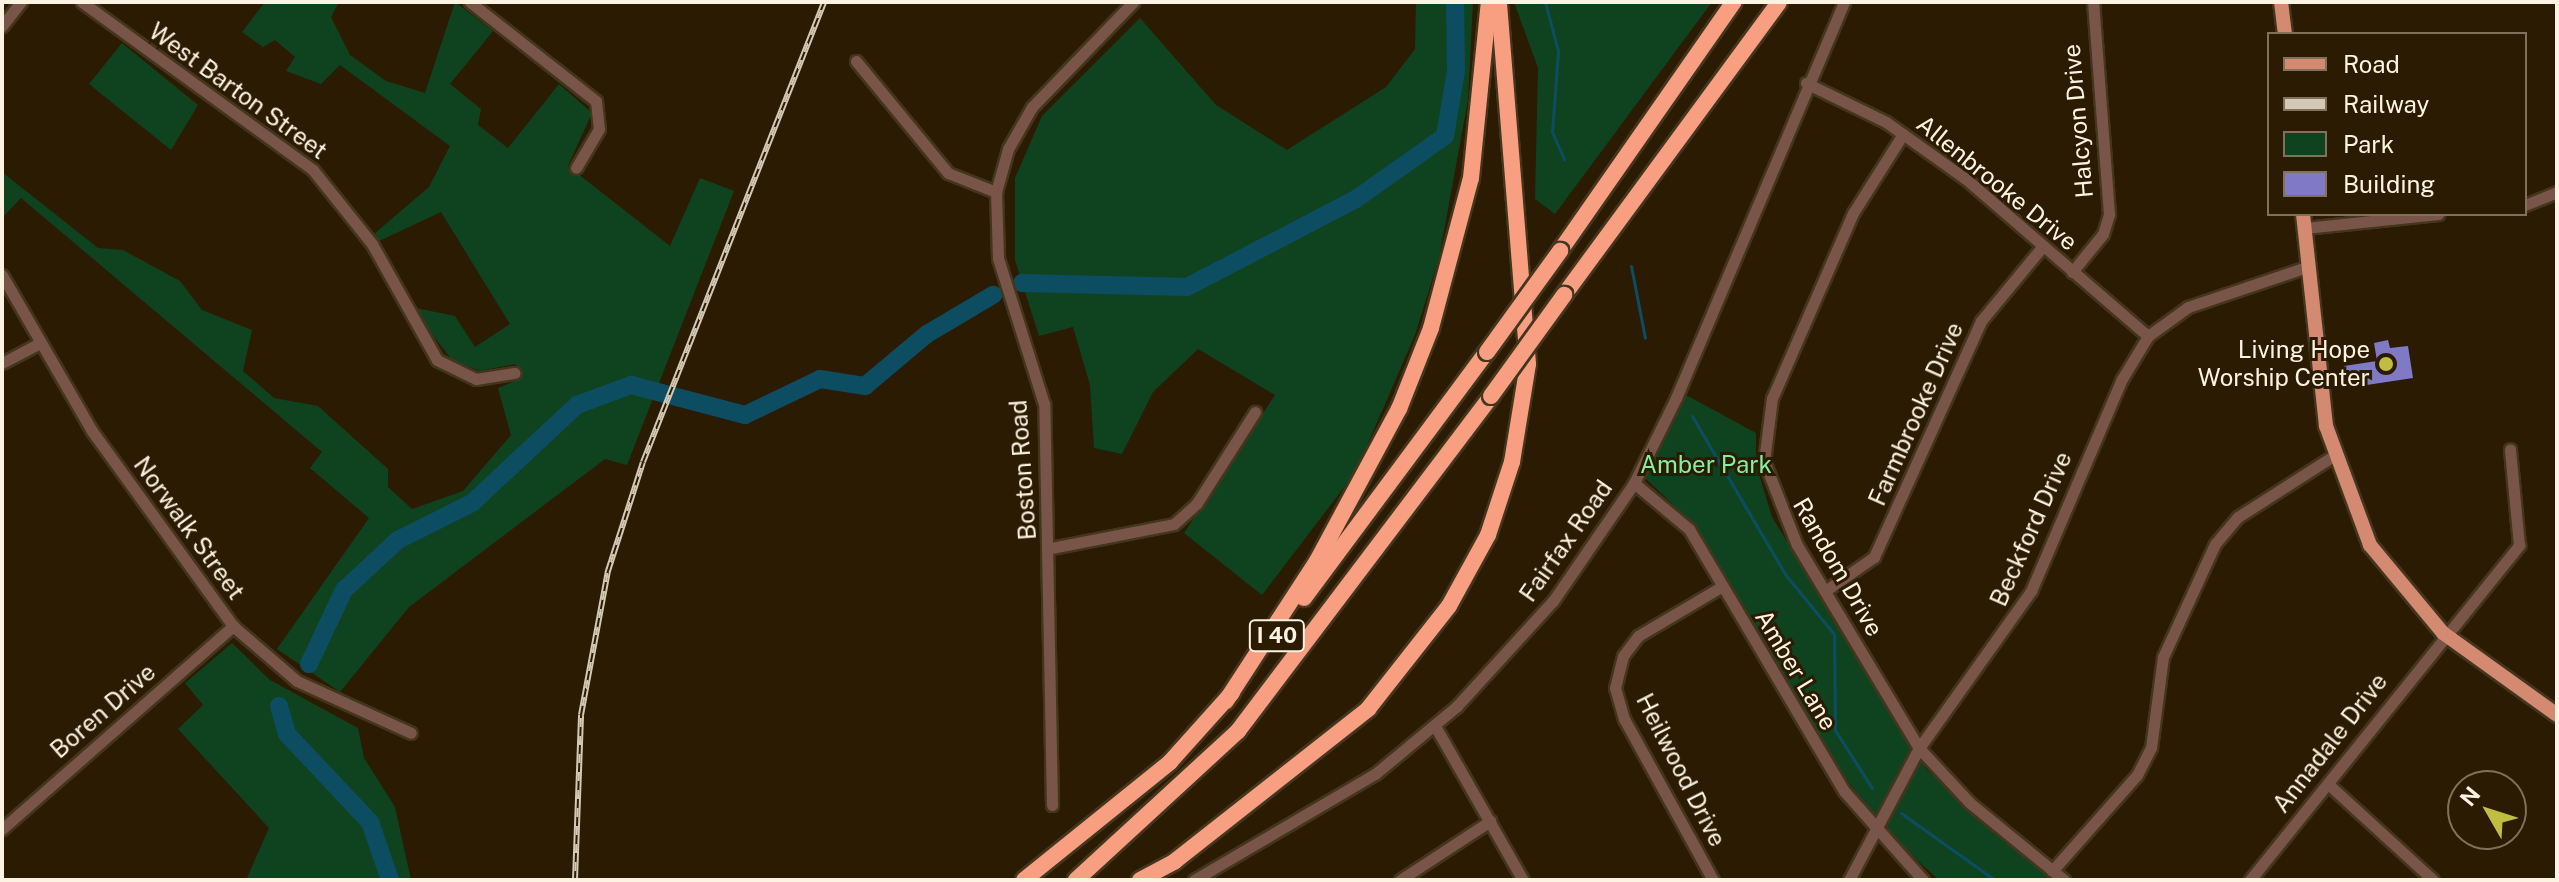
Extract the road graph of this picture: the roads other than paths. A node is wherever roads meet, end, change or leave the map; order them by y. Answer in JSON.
{"nodes":[{"id":1,"x":21,"y":2,"type":"edge"},
{"id":2,"x":82,"y":2,"type":"edge"},
{"id":3,"x":470,"y":2,"type":"edge"},
{"id":4,"x":1133,"y":2,"type":"edge"},
{"id":5,"x":1489,"y":2,"type":"edge"},
{"id":6,"x":1499,"y":2,"type":"edge"},
{"id":7,"x":1734,"y":2,"type":"edge"},
{"id":8,"x":1779,"y":2,"type":"edge"},
{"id":9,"x":1844,"y":2,"type":"edge"},
{"id":10,"x":2093,"y":2,"type":"edge"},
{"id":11,"x":2281,"y":2,"type":"edge"},
{"id":12,"x":2,"y":26,"type":"edge"},
{"id":13,"x":2285,"y":32,"type":"edge"},
{"id":14,"x":856,"y":61,"type":"dead end"},
{"id":15,"x":1806,"y":83,"type":"junction"},
{"id":16,"x":1903,"y":134,"type":"junction"},
{"id":17,"x":576,"y":168,"type":"dead end"},
{"id":18,"x":996,"y":192,"type":"junction"},
{"id":19,"x":2557,"y":192,"type":"edge"},
{"id":20,"x":2527,"y":204,"type":"edge"},
{"id":21,"x":2400,"y":216,"type":"edge"},
{"id":22,"x":2304,"y":221,"type":"edge"},
{"id":23,"x":2042,"y":247,"type":"junction"},
{"id":24,"x":2307,"y":267,"type":"junction"},
{"id":25,"x":2072,"y":272,"type":"junction"},
{"id":26,"x":2,"y":275,"type":"edge"},
{"id":27,"x":2148,"y":336,"type":"junction"},
{"id":28,"x":38,"y":344,"type":"junction"},
{"id":29,"x":2,"y":363,"type":"edge"},
{"id":30,"x":515,"y":373,"type":"dead end"},
{"id":31,"x":1255,"y":412,"type":"dead end"},
{"id":32,"x":2510,"y":449,"type":"dead end"},
{"id":33,"x":2332,"y":457,"type":"junction"},
{"id":34,"x":1634,"y":483,"type":"junction"},
{"id":35,"x":1051,"y":548,"type":"junction"},
{"id":36,"x":1721,"y":587,"type":"junction"},
{"id":37,"x":1825,"y":591,"type":"junction"},
{"id":38,"x":233,"y":626,"type":"junction"},
{"id":39,"x":2443,"y":633,"type":"junction"},
{"id":40,"x":1226,"y":701,"type":"junction"},
{"id":41,"x":2557,"y":715,"type":"edge"},
{"id":42,"x":1435,"y":726,"type":"junction"},
{"id":43,"x":411,"y":733,"type":"dead end"},
{"id":44,"x":1919,"y":748,"type":"junction"},
{"id":45,"x":2328,"y":784,"type":"junction"},
{"id":46,"x":1052,"y":805,"type":"dead end"},
{"id":47,"x":1490,"y":821,"type":"junction"},
{"id":48,"x":2,"y":829,"type":"edge"},
{"id":49,"x":1874,"y":830,"type":"junction"},
{"id":50,"x":2052,"y":871,"type":"junction"},
{"id":51,"x":1024,"y":880,"type":"edge"},
{"id":52,"x":1076,"y":880,"type":"edge"},
{"id":53,"x":1140,"y":880,"type":"edge"},
{"id":54,"x":1194,"y":880,"type":"edge"},
{"id":55,"x":1400,"y":880,"type":"edge"},
{"id":56,"x":1523,"y":880,"type":"edge"},
{"id":57,"x":1713,"y":880,"type":"edge"},
{"id":58,"x":1849,"y":880,"type":"edge"},
{"id":59,"x":1923,"y":880,"type":"edge"},
{"id":60,"x":2064,"y":880,"type":"edge"},
{"id":61,"x":2250,"y":880,"type":"edge"},
{"id":62,"x":2433,"y":880,"type":"edge"}],
"edges":[{"from":1,"to":12,"type":"street"},
{"from":2,"to":30,"type":"street","name":"West Barton Street"},
{"from":3,"to":17,"type":"street"},
{"from":4,"to":18,"type":"street"},
{"from":5,"to":40,"type":"highway"},
{"from":6,"to":53,"type":"highway"},
{"from":7,"to":40,"type":"highway","number":"I 40","bridge":true},
{"from":8,"to":52,"type":"highway","number":"I 40","bridge":true},
{"from":9,"to":15,"type":"street","name":"Fairfax Road"},
{"from":10,"to":25,"type":"street","name":"Halcyon Drive"},
{"from":11,"to":13,"type":"main road"},
{"from":14,"to":18,"type":"street"},
{"from":15,"to":16,"type":"street","name":"Allenbrooke Drive"},
{"from":15,"to":34,"type":"street","name":"Fairfax Road"},
{"from":16,"to":23,"type":"street","name":"Allenbrooke Drive"},
{"from":16,"to":37,"type":"street","name":"Random Drive"},
{"from":18,"to":35,"type":"street","name":"Boston Road"},
{"from":19,"to":20,"type":"street"},
{"from":21,"to":22,"type":"street"},
{"from":22,"to":24,"type":"main road"},
{"from":23,"to":25,"type":"street","name":"Allenbrooke Drive"},
{"from":23,"to":37,"type":"street","name":"Farmbrooke Drive"},
{"from":24,"to":27,"type":"street","name":"Beckford Drive"},
{"from":24,"to":33,"type":"main road"},
{"from":25,"to":27,"type":"street","name":"Allenbrooke Drive"},
{"from":26,"to":28,"type":"street","name":"Norwalk Street"},
{"from":27,"to":44,"type":"street","name":"Beckford Drive"},
{"from":28,"to":29,"type":"street"},
{"from":28,"to":38,"type":"street","name":"Norwalk Street"},
{"from":31,"to":35,"type":"street"},
{"from":32,"to":39,"type":"street","name":"Annadale Drive"},
{"from":33,"to":39,"type":"main road"},
{"from":33,"to":50,"type":"street"},
{"from":34,"to":36,"type":"street","name":"Amber Lane"},
{"from":34,"to":42,"type":"street","name":"Fairfax Road"},
{"from":35,"to":46,"type":"street","name":"Boston Road"},
{"from":36,"to":49,"type":"street","name":"Amber Lane"},
{"from":36,"to":57,"type":"street","name":"Heilwood Drive"},
{"from":37,"to":44,"type":"street","name":"Random Drive"},
{"from":38,"to":43,"type":"street","name":"Norwalk Street"},
{"from":38,"to":48,"type":"street","name":"Boren Drive"},
{"from":39,"to":41,"type":"main road"},
{"from":39,"to":45,"type":"street","name":"Annadale Drive"},
{"from":40,"to":51,"type":"highway","number":"I 40"},
{"from":42,"to":47,"type":"street"},
{"from":42,"to":54,"type":"street","name":"Fairfax Road"},
{"from":44,"to":49,"type":"street","name":"Beckford Drive"},
{"from":44,"to":50,"type":"street","name":"Random Drive"},
{"from":45,"to":61,"type":"street","name":"Annadale Drive"},
{"from":45,"to":62,"type":"street"},
{"from":47,"to":55,"type":"street"},
{"from":47,"to":56,"type":"street"},
{"from":49,"to":58,"type":"street","name":"Beckford Drive"},
{"from":49,"to":59,"type":"street","name":"Amber Lane"},
{"from":50,"to":60,"type":"street","name":"Random Drive"}]}
